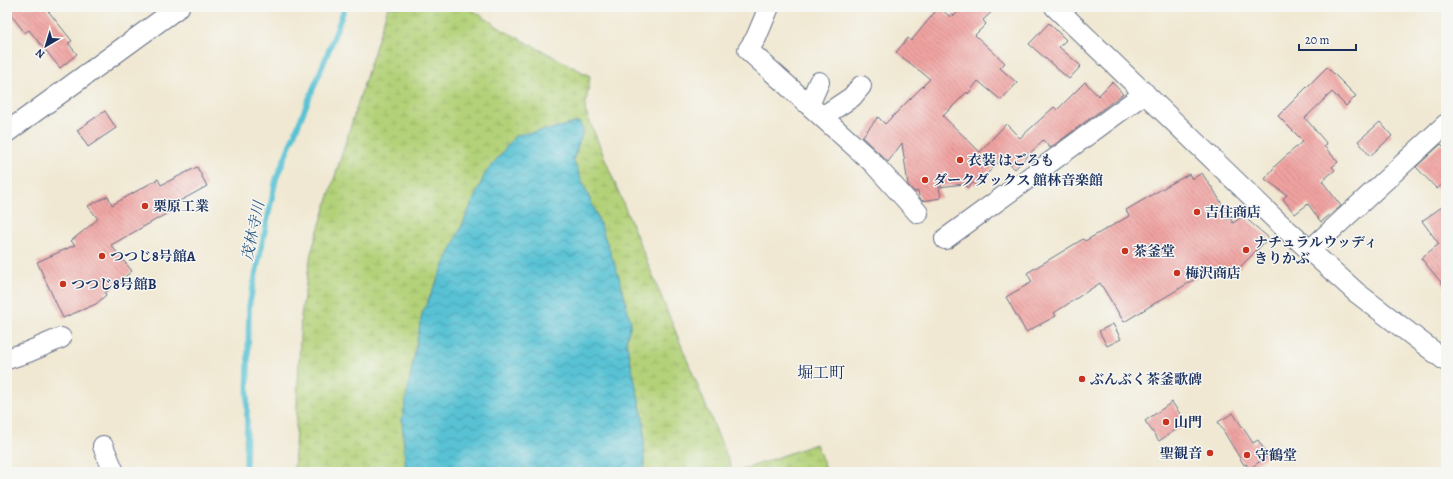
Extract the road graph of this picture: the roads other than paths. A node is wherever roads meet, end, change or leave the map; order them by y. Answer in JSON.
{"nodes":[{"id":1,"x":179,"y":7,"type":"edge"},
{"id":2,"x":769,"y":7,"type":"edge"},
{"id":3,"x":1055,"y":7,"type":"edge"},
{"id":4,"x":819,"y":82,"type":"dead end"},
{"id":5,"x":861,"y":86,"type":"dead end"},
{"id":6,"x":1145,"y":93,"type":"junction"},
{"id":7,"x":816,"y":111,"type":"junction"},
{"id":8,"x":1446,"y":124,"type":"edge"},
{"id":9,"x":7,"y":132,"type":"edge"},
{"id":10,"x":918,"y":213,"type":"dead end"},
{"id":11,"x":945,"y":239,"type":"dead end"},
{"id":12,"x":1310,"y":251,"type":"junction"},
{"id":13,"x":61,"y":338,"type":"dead end"},
{"id":14,"x":8,"y":355,"type":"edge"},
{"id":15,"x":1446,"y":361,"type":"edge"},
{"id":16,"x":103,"y":446,"type":"dead end"},
{"id":17,"x":114,"y":472,"type":"edge"}],
"edges":[{"from":1,"to":9,"type":"street"},
{"from":2,"to":7,"type":"street"},
{"from":3,"to":6,"type":"street"},
{"from":4,"to":7,"type":"street"},
{"from":5,"to":7,"type":"street"},
{"from":6,"to":11,"type":"street"},
{"from":6,"to":12,"type":"street"},
{"from":7,"to":10,"type":"street"},
{"from":8,"to":12,"type":"street"},
{"from":12,"to":15,"type":"street"},
{"from":13,"to":14,"type":"street"},
{"from":16,"to":17,"type":"street"}]}
